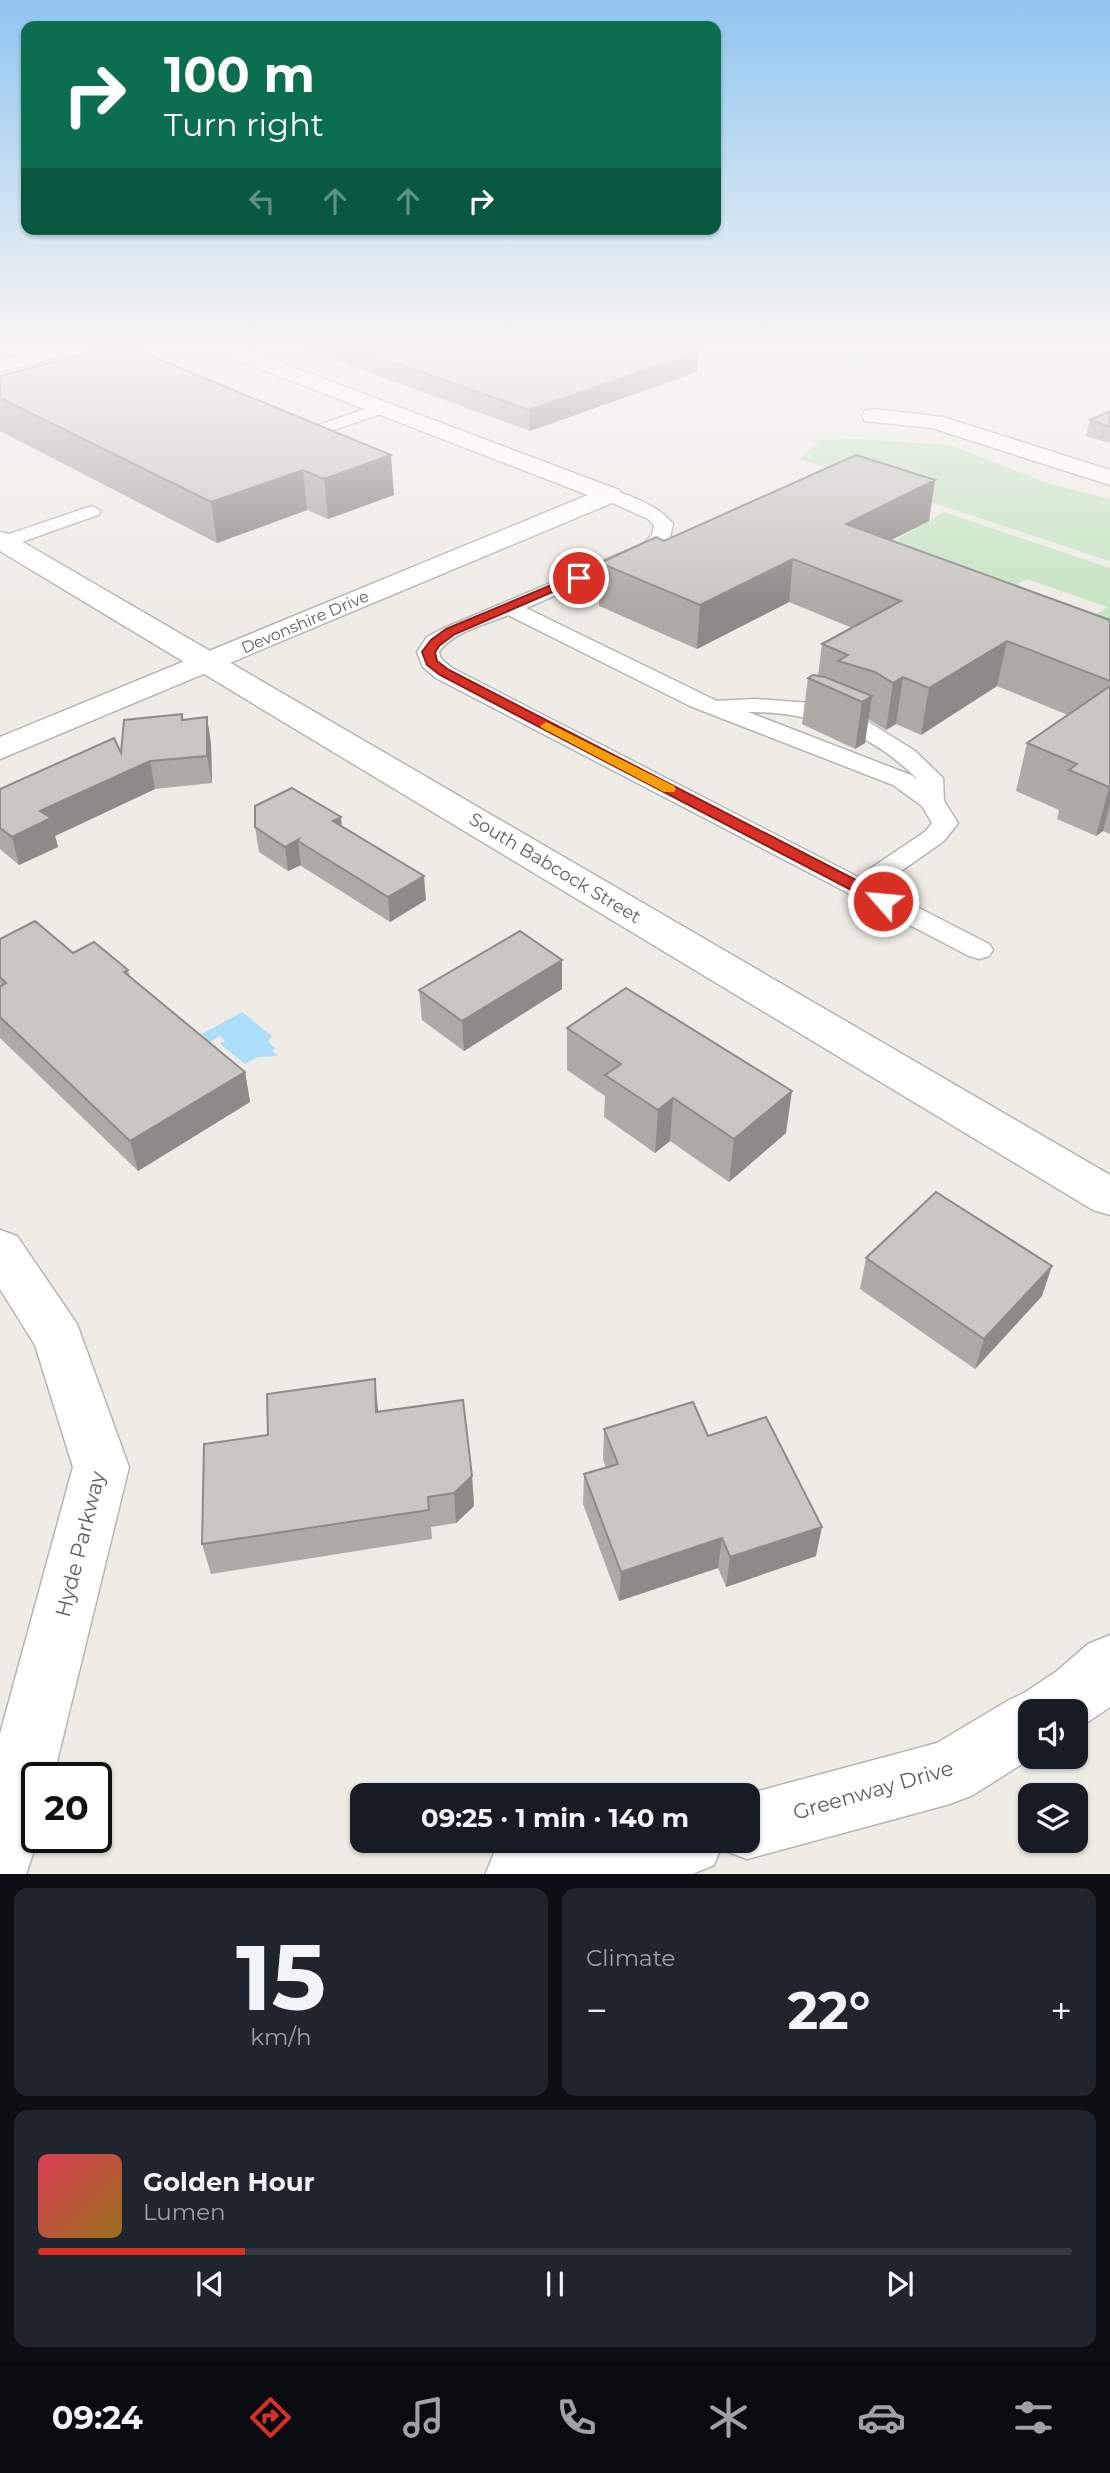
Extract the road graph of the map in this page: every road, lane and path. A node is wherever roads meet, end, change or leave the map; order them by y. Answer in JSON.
{"nodes":[{"id":1,"x":318,"y":430,"type":"edge"},
{"id":2,"x":442,"y":430,"type":"edge"},
{"id":3,"x":961,"y":430,"type":"edge"},
{"id":4,"x":313,"y":432,"type":"edge"},
{"id":5,"x":1110,"y":478,"type":"edge"},
{"id":6,"x":610,"y":495,"type":"junction"},
{"id":7,"x":92,"y":511,"type":"dead end"},
{"id":8,"x":2,"y":541,"type":"edge"},
{"id":9,"x":508,"y":607,"type":"junction"},
{"id":10,"x":208,"y":662,"type":"junction"},
{"id":11,"x":710,"y":706,"type":"junction"},
{"id":12,"x":0,"y":749,"type":"edge"},
{"id":13,"x":932,"y":801,"type":"junction"},
{"id":14,"x":859,"y":888,"type":"junction"},
{"id":15,"x":979,"y":950,"type":"dead end"},
{"id":16,"x":1110,"y":1197,"type":"edge"},
{"id":17,"x":0,"y":1249,"type":"edge"},
{"id":18,"x":1110,"y":1666,"type":"edge"},
{"id":19,"x":1069,"y":1699,"type":"edge"},
{"id":20,"x":1018,"y":1730,"type":"edge"},
{"id":21,"x":760,"y":1823,"type":"edge"},
{"id":22,"x":645,"y":1853,"type":"edge"},
{"id":23,"x":0,"y":1857,"type":"edge"},
{"id":24,"x":519,"y":1874,"type":"edge"}],
"edges":[{"from":1,"to":4,"type":"lane"},
{"from":2,"to":6,"type":"street"},
{"from":3,"to":5,"type":"street"},
{"from":6,"to":9,"type":"lane"},
{"from":6,"to":10,"type":"street","name":"Devonshire Drive"},
{"from":7,"to":8,"type":"lane"},
{"from":8,"to":10,"type":"street","name":"South Babcock Street"},
{"from":9,"to":11,"type":"lane"},
{"from":9,"to":14,"type":"lane"},
{"from":10,"to":12,"type":"street","name":"Devonshire Drive"},
{"from":10,"to":16,"type":"street","name":"South Babcock Street"},
{"from":11,"to":13,"type":"lane"},
{"from":11,"to":13,"type":"lane"},
{"from":13,"to":14,"type":"lane"},
{"from":14,"to":15,"type":"lane"},
{"from":17,"to":23,"type":"street","name":"Hyde Parkway"},
{"from":18,"to":19,"type":"street"},
{"from":20,"to":21,"type":"street","name":"Greenway Drive"},
{"from":22,"to":24,"type":"street"}]}
